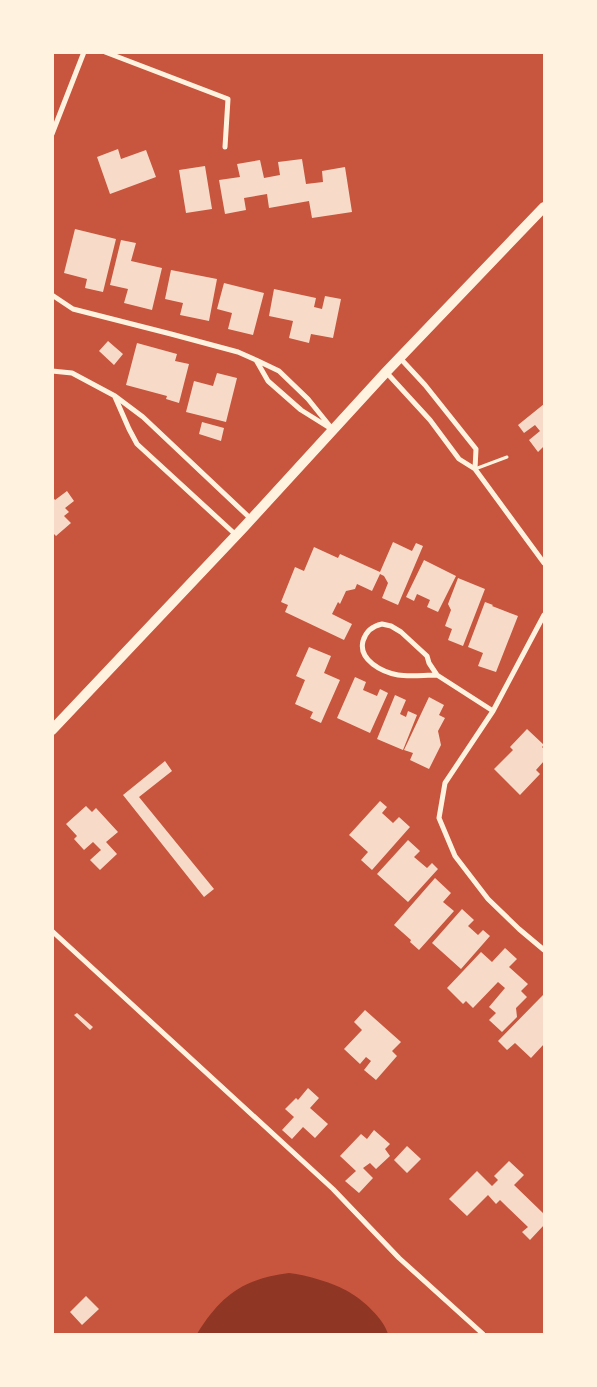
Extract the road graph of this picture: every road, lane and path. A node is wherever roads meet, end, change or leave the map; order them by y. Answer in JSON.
{"nodes":[{"id":1,"x":84,"y":52,"type":"edge"},
{"id":2,"x":105,"y":52,"type":"edge"},
{"id":3,"x":52,"y":134,"type":"edge"},
{"id":4,"x":225,"y":147,"type":"dead end"},
{"id":5,"x":544,"y":207,"type":"edge"},
{"id":6,"x":52,"y":295,"type":"edge"},
{"id":7,"x":400,"y":358,"type":"junction"},
{"id":8,"x":256,"y":360,"type":"junction"},
{"id":9,"x":52,"y":371,"type":"edge"},
{"id":10,"x":386,"y":372,"type":"junction"},
{"id":11,"x":115,"y":396,"type":"junction"},
{"id":12,"x":333,"y":430,"type":"junction"},
{"id":13,"x":508,"y":456,"type":"dead end"},
{"id":14,"x":476,"y":469,"type":"junction"},
{"id":15,"x":251,"y":520,"type":"junction"},
{"id":16,"x":237,"y":536,"type":"junction"},
{"id":17,"x":544,"y":561,"type":"edge"},
{"id":18,"x":544,"y":615,"type":"edge"},
{"id":19,"x":437,"y":675,"type":"junction"},
{"id":20,"x":492,"y":711,"type":"junction"},
{"id":21,"x":52,"y":730,"type":"edge"},
{"id":22,"x":52,"y":932,"type":"edge"},
{"id":23,"x":543,"y":946,"type":"edge"},
{"id":24,"x":483,"y":1334,"type":"edge"}],
"edges":[{"from":1,"to":3,"type":"street"},
{"from":2,"to":4,"type":"street"},
{"from":5,"to":7,"type":"main road"},
{"from":6,"to":8,"type":"street"},
{"from":7,"to":10,"type":"main road"},
{"from":7,"to":14,"type":"street"},
{"from":8,"to":12,"type":"street"},
{"from":8,"to":12,"type":"street"},
{"from":9,"to":11,"type":"street"},
{"from":10,"to":12,"type":"main road"},
{"from":10,"to":14,"type":"street"},
{"from":11,"to":15,"type":"street"},
{"from":11,"to":16,"type":"street"},
{"from":12,"to":15,"type":"main road"},
{"from":13,"to":14,"type":"lane"},
{"from":14,"to":17,"type":"street"},
{"from":15,"to":16,"type":"main road"},
{"from":16,"to":21,"type":"main road"},
{"from":18,"to":20,"type":"street"},
{"from":19,"to":19,"type":"street"},
{"from":19,"to":20,"type":"street"},
{"from":20,"to":23,"type":"street"},
{"from":22,"to":24,"type":"street"}]}
